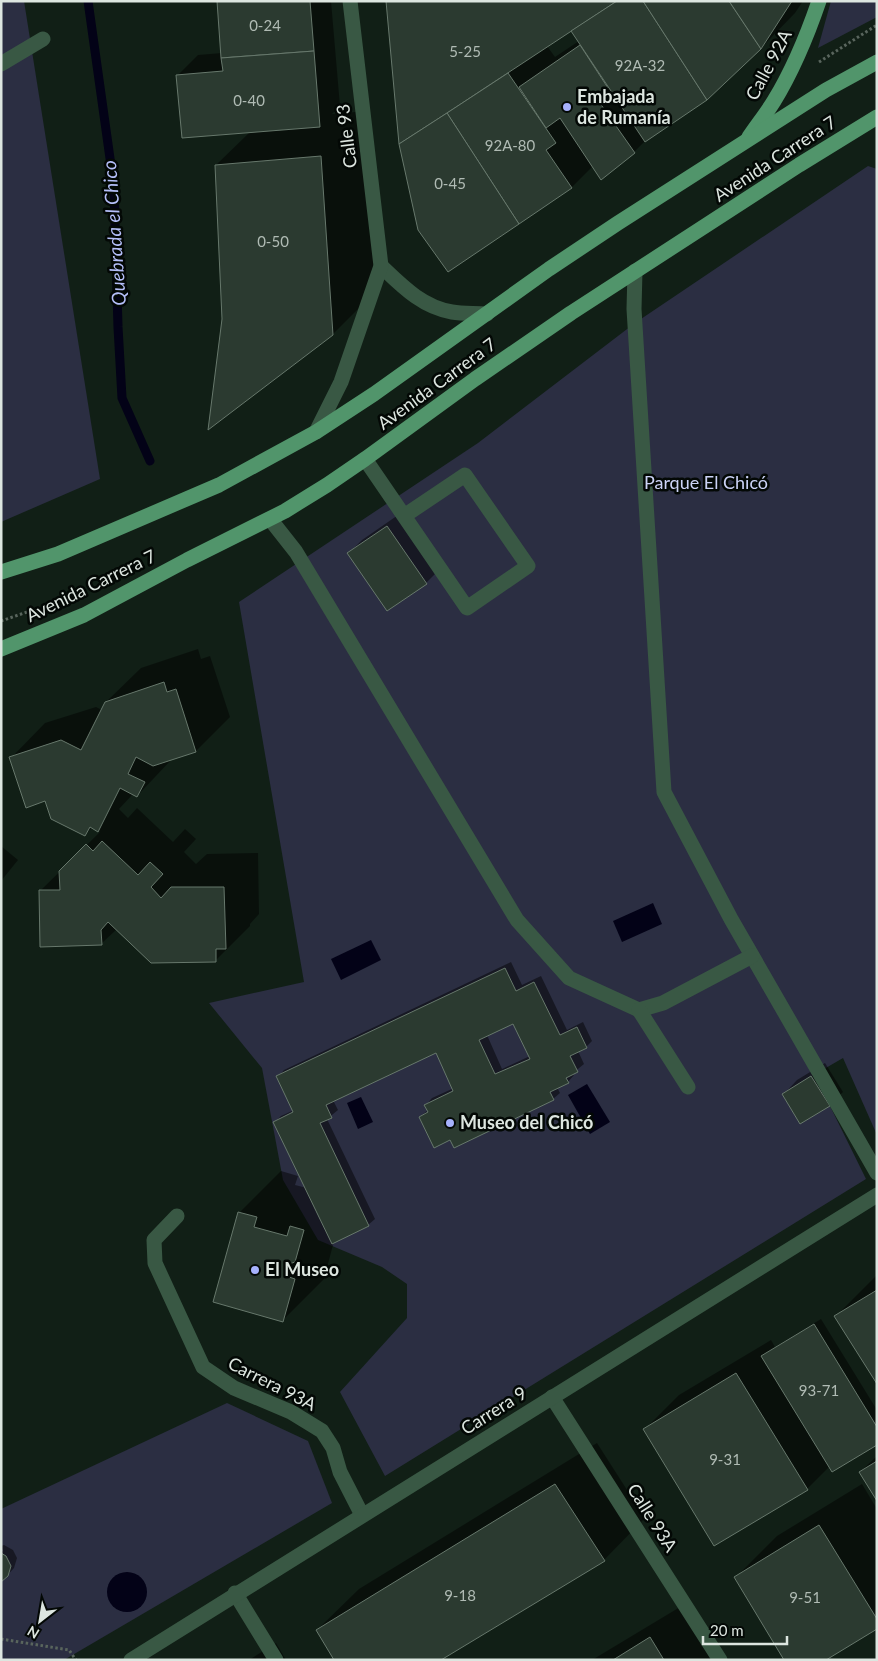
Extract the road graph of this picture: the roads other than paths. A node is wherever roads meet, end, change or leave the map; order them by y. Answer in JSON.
{"nodes":[{"id":1,"x":350,"y":1,"type":"edge"},
{"id":2,"x":819,"y":1,"type":"edge"},
{"id":3,"x":43,"y":39,"type":"dead end"},
{"id":4,"x":877,"y":62,"type":"edge"},
{"id":5,"x":1,"y":64,"type":"edge"},
{"id":6,"x":877,"y":109,"type":"edge"},
{"id":7,"x":874,"y":121,"type":"edge"},
{"id":8,"x":745,"y":143,"type":"junction"},
{"id":9,"x":381,"y":266,"type":"junction"},
{"id":10,"x":635,"y":271,"type":"junction"},
{"id":11,"x":487,"y":314,"type":"junction"},
{"id":12,"x":316,"y":432,"type":"junction"},
{"id":13,"x":365,"y":459,"type":"junction"},
{"id":14,"x":404,"y":516,"type":"junction"},
{"id":15,"x":270,"y":519,"type":"junction"},
{"id":16,"x":1,"y":572,"type":"edge"},
{"id":17,"x":1,"y":648,"type":"edge"},
{"id":18,"x":752,"y":956,"type":"junction"},
{"id":19,"x":639,"y":1010,"type":"junction"},
{"id":20,"x":688,"y":1087,"type":"dead end"},
{"id":21,"x":877,"y":1173,"type":"edge"},
{"id":22,"x":877,"y":1195,"type":"edge"},
{"id":23,"x":177,"y":1216,"type":"dead end"},
{"id":24,"x":552,"y":1397,"type":"junction"},
{"id":25,"x":362,"y":1515,"type":"junction"},
{"id":26,"x":236,"y":1593,"type":"junction"},
{"id":27,"x":131,"y":1660,"type":"edge"},
{"id":28,"x":276,"y":1660,"type":"edge"},
{"id":29,"x":720,"y":1660,"type":"edge"}],
"edges":[{"from":1,"to":9,"type":"street","name":"Calle 93"},
{"from":2,"to":8,"type":"main road","name":"Calle 92A"},
{"from":3,"to":5,"type":"street"},
{"from":4,"to":8,"type":"main road","name":"Avenida Carrera 7"},
{"from":6,"to":7,"type":"main road"},
{"from":7,"to":10,"type":"main road","name":"Avenida Carrera 7"},
{"from":8,"to":11,"type":"main road","name":"Avenida Carrera 7"},
{"from":9,"to":11,"type":"street"},
{"from":9,"to":12,"type":"street","name":"Calle 93"},
{"from":10,"to":13,"type":"main road","name":"Avenida Carrera 7"},
{"from":10,"to":18,"type":"street"},
{"from":11,"to":12,"type":"main road","name":"Avenida Carrera 7"},
{"from":12,"to":16,"type":"main road","name":"Avenida Carrera 7"},
{"from":13,"to":14,"type":"street"},
{"from":13,"to":15,"type":"main road","name":"Avenida Carrera 7"},
{"from":14,"to":14,"type":"street"},
{"from":15,"to":17,"type":"main road","name":"Avenida Carrera 7"},
{"from":15,"to":19,"type":"street"},
{"from":18,"to":19,"type":"street"},
{"from":18,"to":21,"type":"street"},
{"from":19,"to":20,"type":"street"},
{"from":22,"to":24,"type":"street","name":"Carrera 9"},
{"from":23,"to":25,"type":"street","name":"Carrera 93A"},
{"from":24,"to":25,"type":"street","name":"Carrera 9"},
{"from":24,"to":29,"type":"street","name":"Calle 93A"},
{"from":25,"to":26,"type":"street","name":"Carrera 9"},
{"from":26,"to":27,"type":"street","name":"Carrera 9"},
{"from":26,"to":28,"type":"street"}]}
